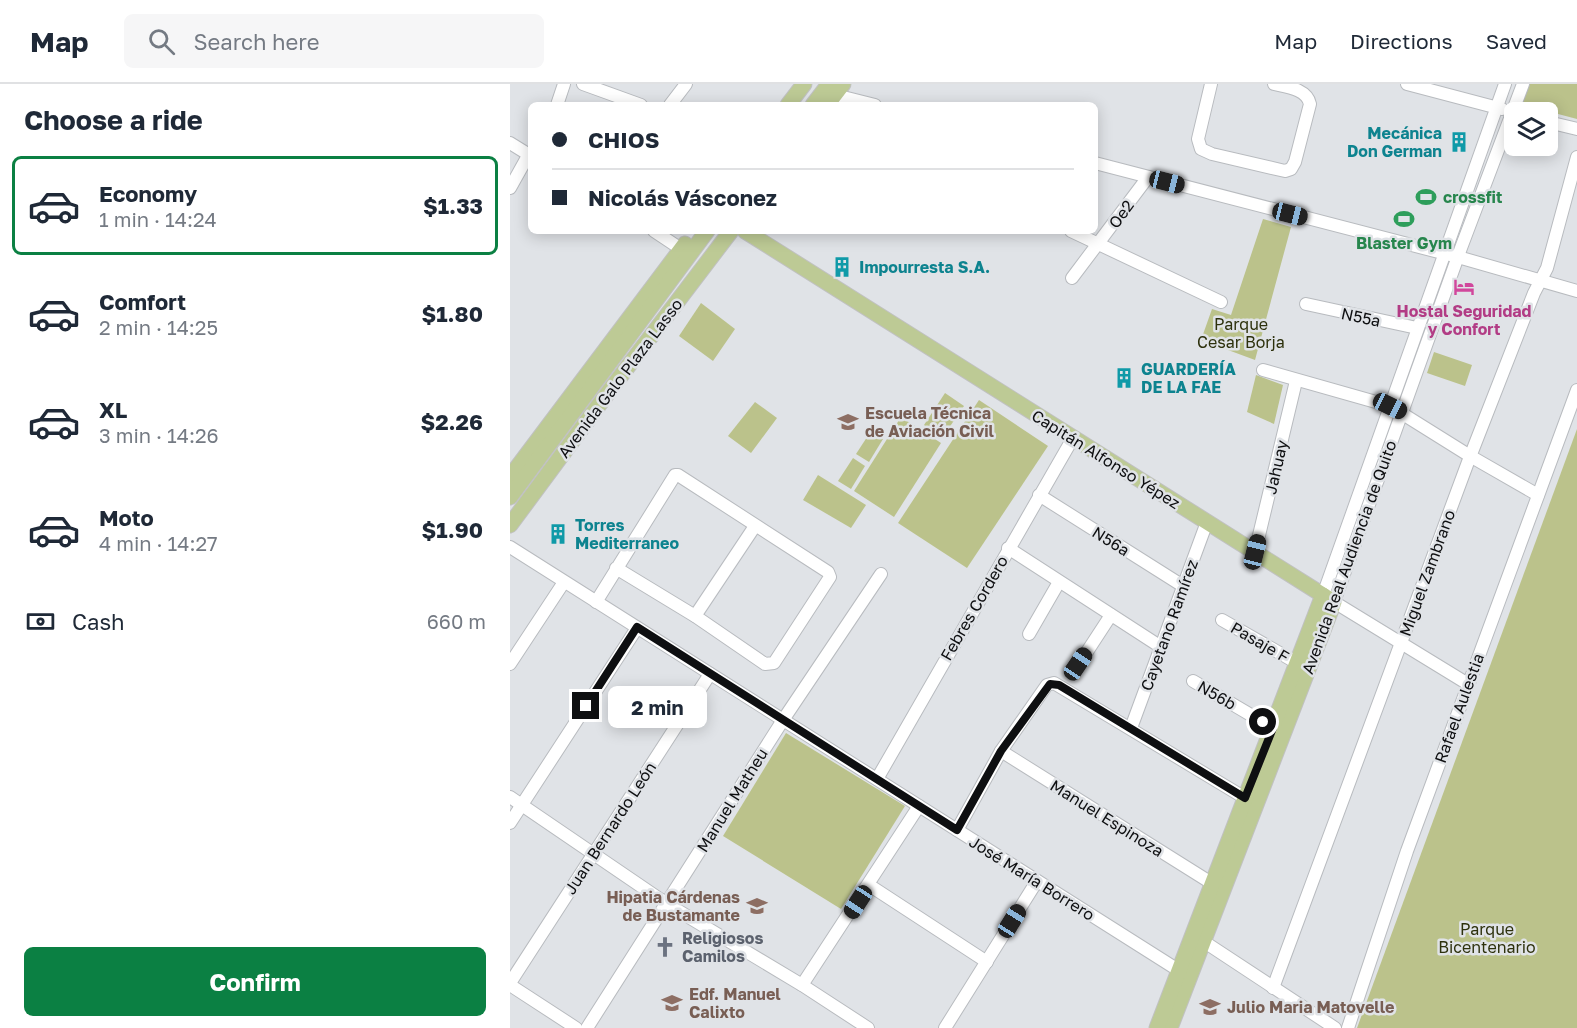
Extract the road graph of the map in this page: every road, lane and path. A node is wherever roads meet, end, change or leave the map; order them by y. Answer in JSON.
{"nodes":[{"id":1,"x":564,"y":84,"type":"edge"},
{"id":2,"x":583,"y":84,"type":"edge"},
{"id":3,"x":686,"y":84,"type":"edge"},
{"id":4,"x":804,"y":84,"type":"edge"},
{"id":5,"x":816,"y":84,"type":"edge"},
{"id":6,"x":1211,"y":84,"type":"edge"},
{"id":7,"x":1274,"y":84,"type":"edge"},
{"id":8,"x":1407,"y":84,"type":"edge"},
{"id":9,"x":1505,"y":84,"type":"edge"},
{"id":10,"x":1523,"y":84,"type":"edge"},
{"id":11,"x":1431,"y":87,"type":"edge"},
{"id":12,"x":834,"y":92,"type":"edge"},
{"id":13,"x":558,"y":102,"type":"edge"},
{"id":14,"x":633,"y":102,"type":"edge"},
{"id":15,"x":672,"y":102,"type":"edge"},
{"id":16,"x":790,"y":102,"type":"edge"},
{"id":17,"x":802,"y":102,"type":"edge"},
{"id":18,"x":818,"y":102,"type":"edge"},
{"id":19,"x":866,"y":102,"type":"edge"},
{"id":20,"x":1517,"y":102,"type":"edge"},
{"id":21,"x":1497,"y":108,"type":"junction"},
{"id":22,"x":1504,"y":110,"type":"edge"},
{"id":23,"x":1558,"y":124,"type":"edge"},
{"id":24,"x":1577,"y":129,"type":"edge"},
{"id":25,"x":1504,"y":138,"type":"edge"},
{"id":26,"x":510,"y":143,"type":"edge"},
{"id":27,"x":528,"y":154,"type":"edge"},
{"id":28,"x":1577,"y":157,"type":"edge"},
{"id":29,"x":528,"y":158,"type":"edge"},
{"id":30,"x":1098,"y":164,"type":"edge"},
{"id":31,"x":1148,"y":177,"type":"junction"},
{"id":32,"x":510,"y":188,"type":"edge"},
{"id":33,"x":658,"y":234,"type":"edge"},
{"id":34,"x":692,"y":234,"type":"edge"},
{"id":35,"x":705,"y":234,"type":"edge"},
{"id":36,"x":717,"y":234,"type":"edge"},
{"id":37,"x":729,"y":234,"type":"edge"},
{"id":38,"x":750,"y":234,"type":"edge"},
{"id":39,"x":1078,"y":234,"type":"edge"},
{"id":40,"x":1100,"y":243,"type":"junction"},
{"id":41,"x":681,"y":249,"type":"junction"},
{"id":42,"x":1445,"y":254,"type":"junction"},
{"id":43,"x":1458,"y":256,"type":"junction"},
{"id":44,"x":1072,"y":279,"type":"dead end"},
{"id":45,"x":1542,"y":280,"type":"junction"},
{"id":46,"x":1577,"y":291,"type":"edge"},
{"id":47,"x":1221,"y":302,"type":"dead end"},
{"id":48,"x":1306,"y":304,"type":"dead end"},
{"id":49,"x":1417,"y":328,"type":"junction"},
{"id":50,"x":1263,"y":370,"type":"dead end"},
{"id":51,"x":1296,"y":381,"type":"junction"},
{"id":52,"x":1577,"y":390,"type":"edge"},
{"id":53,"x":1396,"y":409,"type":"junction"},
{"id":54,"x":1073,"y":438,"type":"junction"},
{"id":55,"x":1470,"y":456,"type":"junction"},
{"id":56,"x":510,"y":477,"type":"edge"},
{"id":57,"x":1039,"y":495,"type":"junction"},
{"id":58,"x":1538,"y":495,"type":"junction"},
{"id":59,"x":510,"y":497,"type":"edge"},
{"id":60,"x":510,"y":509,"type":"edge"},
{"id":61,"x":1207,"y":522,"type":"junction"},
{"id":62,"x":510,"y":525,"type":"edge"},
{"id":63,"x":755,"y":526,"type":"junction"},
{"id":64,"x":510,"y":547,"type":"edge"},
{"id":65,"x":1008,"y":549,"type":"junction"},
{"id":66,"x":1255,"y":552,"type":"junction"},
{"id":67,"x":616,"y":568,"type":"junction"},
{"id":68,"x":881,"y":574,"type":"dead end"},
{"id":69,"x":564,"y":582,"type":"junction"},
{"id":70,"x":1059,"y":582,"type":"junction"},
{"id":71,"x":1183,"y":586,"type":"junction"},
{"id":72,"x":1329,"y":599,"type":"junction"},
{"id":73,"x":596,"y":602,"type":"junction"},
{"id":74,"x":1111,"y":615,"type":"junction"},
{"id":75,"x":695,"y":616,"type":"junction"},
{"id":76,"x":1222,"y":620,"type":"dead end"},
{"id":77,"x":637,"y":627,"type":"junction"},
{"id":78,"x":1029,"y":634,"type":"dead end"},
{"id":79,"x":1401,"y":644,"type":"junction"},
{"id":80,"x":1161,"y":647,"type":"junction"},
{"id":81,"x":1298,"y":663,"type":"junction"},
{"id":82,"x":510,"y":664,"type":"edge"},
{"id":83,"x":1078,"y":664,"type":"dead end"},
{"id":84,"x":710,"y":674,"type":"junction"},
{"id":85,"x":1193,"y":681,"type":"dead end"},
{"id":86,"x":1468,"y":684,"type":"junction"},
{"id":87,"x":783,"y":720,"type":"junction"},
{"id":88,"x":1131,"y":728,"type":"junction"},
{"id":89,"x":1273,"y":728,"type":"junction"},
{"id":90,"x":1001,"y":751,"type":"junction"},
{"id":91,"x":877,"y":779,"type":"junction"},
{"id":92,"x":510,"y":797,"type":"edge"},
{"id":93,"x":1245,"y":798,"type":"junction"},
{"id":94,"x":522,"y":804,"type":"junction"},
{"id":95,"x":919,"y":806,"type":"junction"},
{"id":96,"x":510,"y":823,"type":"edge"},
{"id":97,"x":957,"y":830,"type":"junction"},
{"id":98,"x":594,"y":854,"type":"junction"},
{"id":99,"x":1037,"y":881,"type":"junction"},
{"id":100,"x":1213,"y":884,"type":"junction"},
{"id":101,"x":868,"y":885,"type":"junction"},
{"id":102,"x":667,"y":904,"type":"junction"},
{"id":103,"x":1203,"y":941,"type":"junction"},
{"id":104,"x":987,"y":962,"type":"junction"},
{"id":105,"x":1184,"y":974,"type":"junction"},
{"id":106,"x":510,"y":984,"type":"edge"},
{"id":107,"x":802,"y":985,"type":"junction"},
{"id":108,"x":1273,"y":988,"type":"junction"},
{"id":109,"x":576,"y":1028,"type":"edge"},
{"id":110,"x":587,"y":1028,"type":"edge"},
{"id":111,"x":868,"y":1028,"type":"edge"},
{"id":112,"x":945,"y":1028,"type":"edge"},
{"id":113,"x":1157,"y":1028,"type":"edge"},
{"id":114,"x":1170,"y":1028,"type":"edge"},
{"id":115,"x":1335,"y":1028,"type":"edge"},
{"id":116,"x":1348,"y":1028,"type":"edge"}],
"edges":[{"from":1,"to":13,"type":"street"},
{"from":2,"to":14,"type":"street"},
{"from":3,"to":15,"type":"street"},
{"from":4,"to":16,"type":"main road"},
{"from":5,"to":17,"type":"main road"},
{"from":6,"to":7,"type":"street"},
{"from":8,"to":11,"type":"street"},
{"from":9,"to":21,"type":"street","name":"Avenida Real Audiencia de Quito"},
{"from":10,"to":20,"type":"street","name":"Avenida Real Audiencia de Quito"},
{"from":11,"to":21,"type":"street"},
{"from":12,"to":18,"type":"main road"},
{"from":12,"to":19,"type":"street"},
{"from":21,"to":22,"type":"street"},
{"from":21,"to":42,"type":"street","name":"Avenida Real Audiencia de Quito"},
{"from":23,"to":24,"type":"street"},
{"from":25,"to":43,"type":"street","name":"Avenida Real Audiencia de Quito"},
{"from":26,"to":27,"type":"street"},
{"from":28,"to":45,"type":"street","name":"Miguel Zambrano"},
{"from":29,"to":32,"type":"street"},
{"from":30,"to":31,"type":"street"},
{"from":31,"to":40,"type":"street","name":"Oe2"},
{"from":31,"to":42,"type":"street"},
{"from":33,"to":41,"type":"street"},
{"from":34,"to":41,"type":"main road","name":"Avenida Galo Plaza Lasso"},
{"from":35,"to":59,"type":"main road","name":"Avenida Galo Plaza Lasso"},
{"from":36,"to":60,"type":"main road","name":"Avenida Galo Plaza Lasso"},
{"from":37,"to":62,"type":"main road","name":"Avenida Galo Plaza Lasso"},
{"from":38,"to":54,"type":"main road","name":"Capitán Alfonso Yépez"},
{"from":39,"to":40,"type":"street"},
{"from":40,"to":44,"type":"street","name":"Oe2"},
{"from":40,"to":47,"type":"street"},
{"from":41,"to":56,"type":"main road","name":"Avenida Galo Plaza Lasso"},
{"from":42,"to":43,"type":"street"},
{"from":42,"to":49,"type":"street","name":"Avenida Real Audiencia de Quito"},
{"from":43,"to":45,"type":"street"},
{"from":43,"to":53,"type":"street","name":"Avenida Real Audiencia de Quito"},
{"from":45,"to":46,"type":"street"},
{"from":45,"to":55,"type":"street","name":"Miguel Zambrano"},
{"from":48,"to":49,"type":"street","name":"N55a"},
{"from":49,"to":53,"type":"street","name":"Avenida Real Audiencia de Quito"},
{"from":50,"to":51,"type":"street"},
{"from":51,"to":53,"type":"street"},
{"from":51,"to":66,"type":"street","name":"Jahuay"},
{"from":52,"to":58,"type":"street","name":"Rafael Aulestia"},
{"from":53,"to":55,"type":"street"},
{"from":53,"to":72,"type":"street","name":"Avenida Real Audiencia de Quito"},
{"from":54,"to":57,"type":"street","name":"Febres Cordero"},
{"from":54,"to":61,"type":"main road","name":"Capitán Alfonso Yépez"},
{"from":55,"to":58,"type":"street"},
{"from":55,"to":79,"type":"street","name":"Miguel Zambrano"},
{"from":57,"to":65,"type":"street","name":"Febres Cordero"},
{"from":57,"to":71,"type":"street","name":"N56a"},
{"from":58,"to":86,"type":"street","name":"Rafael Aulestia"},
{"from":61,"to":66,"type":"main road","name":"Capitán Alfonso Yépez"},
{"from":61,"to":71,"type":"street","name":"Cayetano Ramírez"},
{"from":63,"to":67,"type":"street"},
{"from":63,"to":75,"type":"street"},
{"from":63,"to":75,"type":"street"},
{"from":64,"to":69,"type":"street","name":"José María Borrero"},
{"from":65,"to":70,"type":"street"},
{"from":65,"to":91,"type":"street","name":"Febres Cordero"},
{"from":66,"to":72,"type":"main road","name":"Capitán Alfonso Yépez"},
{"from":67,"to":73,"type":"street"},
{"from":67,"to":75,"type":"street"},
{"from":68,"to":87,"type":"street","name":"Manuel Matheu"},
{"from":69,"to":73,"type":"street","name":"José María Borrero"},
{"from":69,"to":82,"type":"street"},
{"from":70,"to":74,"type":"street"},
{"from":70,"to":78,"type":"street"},
{"from":71,"to":80,"type":"street","name":"Cayetano Ramírez"},
{"from":72,"to":79,"type":"street","name":"Capitán Alfonso Yépez"},
{"from":72,"to":81,"type":"main road","name":"Avenida Real Audiencia de Quito"},
{"from":72,"to":103,"type":"main road","name":"Avenida Real Audiencia de Quito"},
{"from":73,"to":77,"type":"street","name":"José María Borrero"},
{"from":74,"to":80,"type":"street"},
{"from":74,"to":83,"type":"street"},
{"from":76,"to":81,"type":"street","name":"Pasaje F"},
{"from":77,"to":84,"type":"street","name":"José María Borrero"},
{"from":77,"to":94,"type":"street"},
{"from":79,"to":86,"type":"street","name":"Capitán Alfonso Yépez"},
{"from":79,"to":108,"type":"street","name":"Miguel Zambrano"},
{"from":80,"to":88,"type":"street","name":"Cayetano Ramírez"},
{"from":81,"to":89,"type":"main road","name":"Avenida Real Audiencia de Quito"},
{"from":84,"to":87,"type":"street","name":"José María Borrero"},
{"from":84,"to":98,"type":"street","name":"Juan Bernardo León"},
{"from":85,"to":89,"type":"street","name":"N56b"},
{"from":86,"to":116,"type":"street","name":"Rafael Aulestia"},
{"from":87,"to":91,"type":"street","name":"José María Borrero"},
{"from":87,"to":102,"type":"street","name":"Manuel Matheu"},
{"from":88,"to":90,"type":"street"},
{"from":88,"to":93,"type":"street"},
{"from":89,"to":93,"type":"main road","name":"Avenida Real Audiencia de Quito"},
{"from":90,"to":97,"type":"street"},
{"from":90,"to":100,"type":"street","name":"Manuel Espinoza"},
{"from":91,"to":95,"type":"street","name":"José María Borrero"},
{"from":92,"to":94,"type":"street"},
{"from":93,"to":100,"type":"main road","name":"Avenida Real Audiencia de Quito"},
{"from":94,"to":96,"type":"street"},
{"from":94,"to":98,"type":"street"},
{"from":95,"to":97,"type":"street","name":"José María Borrero"},
{"from":95,"to":101,"type":"street"},
{"from":97,"to":99,"type":"street","name":"José María Borrero"},
{"from":98,"to":102,"type":"street"},
{"from":98,"to":106,"type":"street","name":"Juan Bernardo León"},
{"from":99,"to":104,"type":"street"},
{"from":99,"to":105,"type":"street","name":"José María Borrero"},
{"from":100,"to":105,"type":"main road","name":"Avenida Real Audiencia de Quito"},
{"from":101,"to":104,"type":"street"},
{"from":101,"to":107,"type":"street"},
{"from":102,"to":107,"type":"street"},
{"from":102,"to":110,"type":"street","name":"Manuel Matheu"},
{"from":103,"to":105,"type":"main road","name":"Avenida Real Audiencia de Quito"},
{"from":103,"to":108,"type":"street"},
{"from":104,"to":112,"type":"street"},
{"from":105,"to":113,"type":"main road","name":"Avenida Real Audiencia de Quito"},
{"from":105,"to":114,"type":"main road","name":"Avenida Real Audiencia de Quito"},
{"from":106,"to":109,"type":"street"},
{"from":107,"to":111,"type":"street"},
{"from":108,"to":115,"type":"street"}]}
